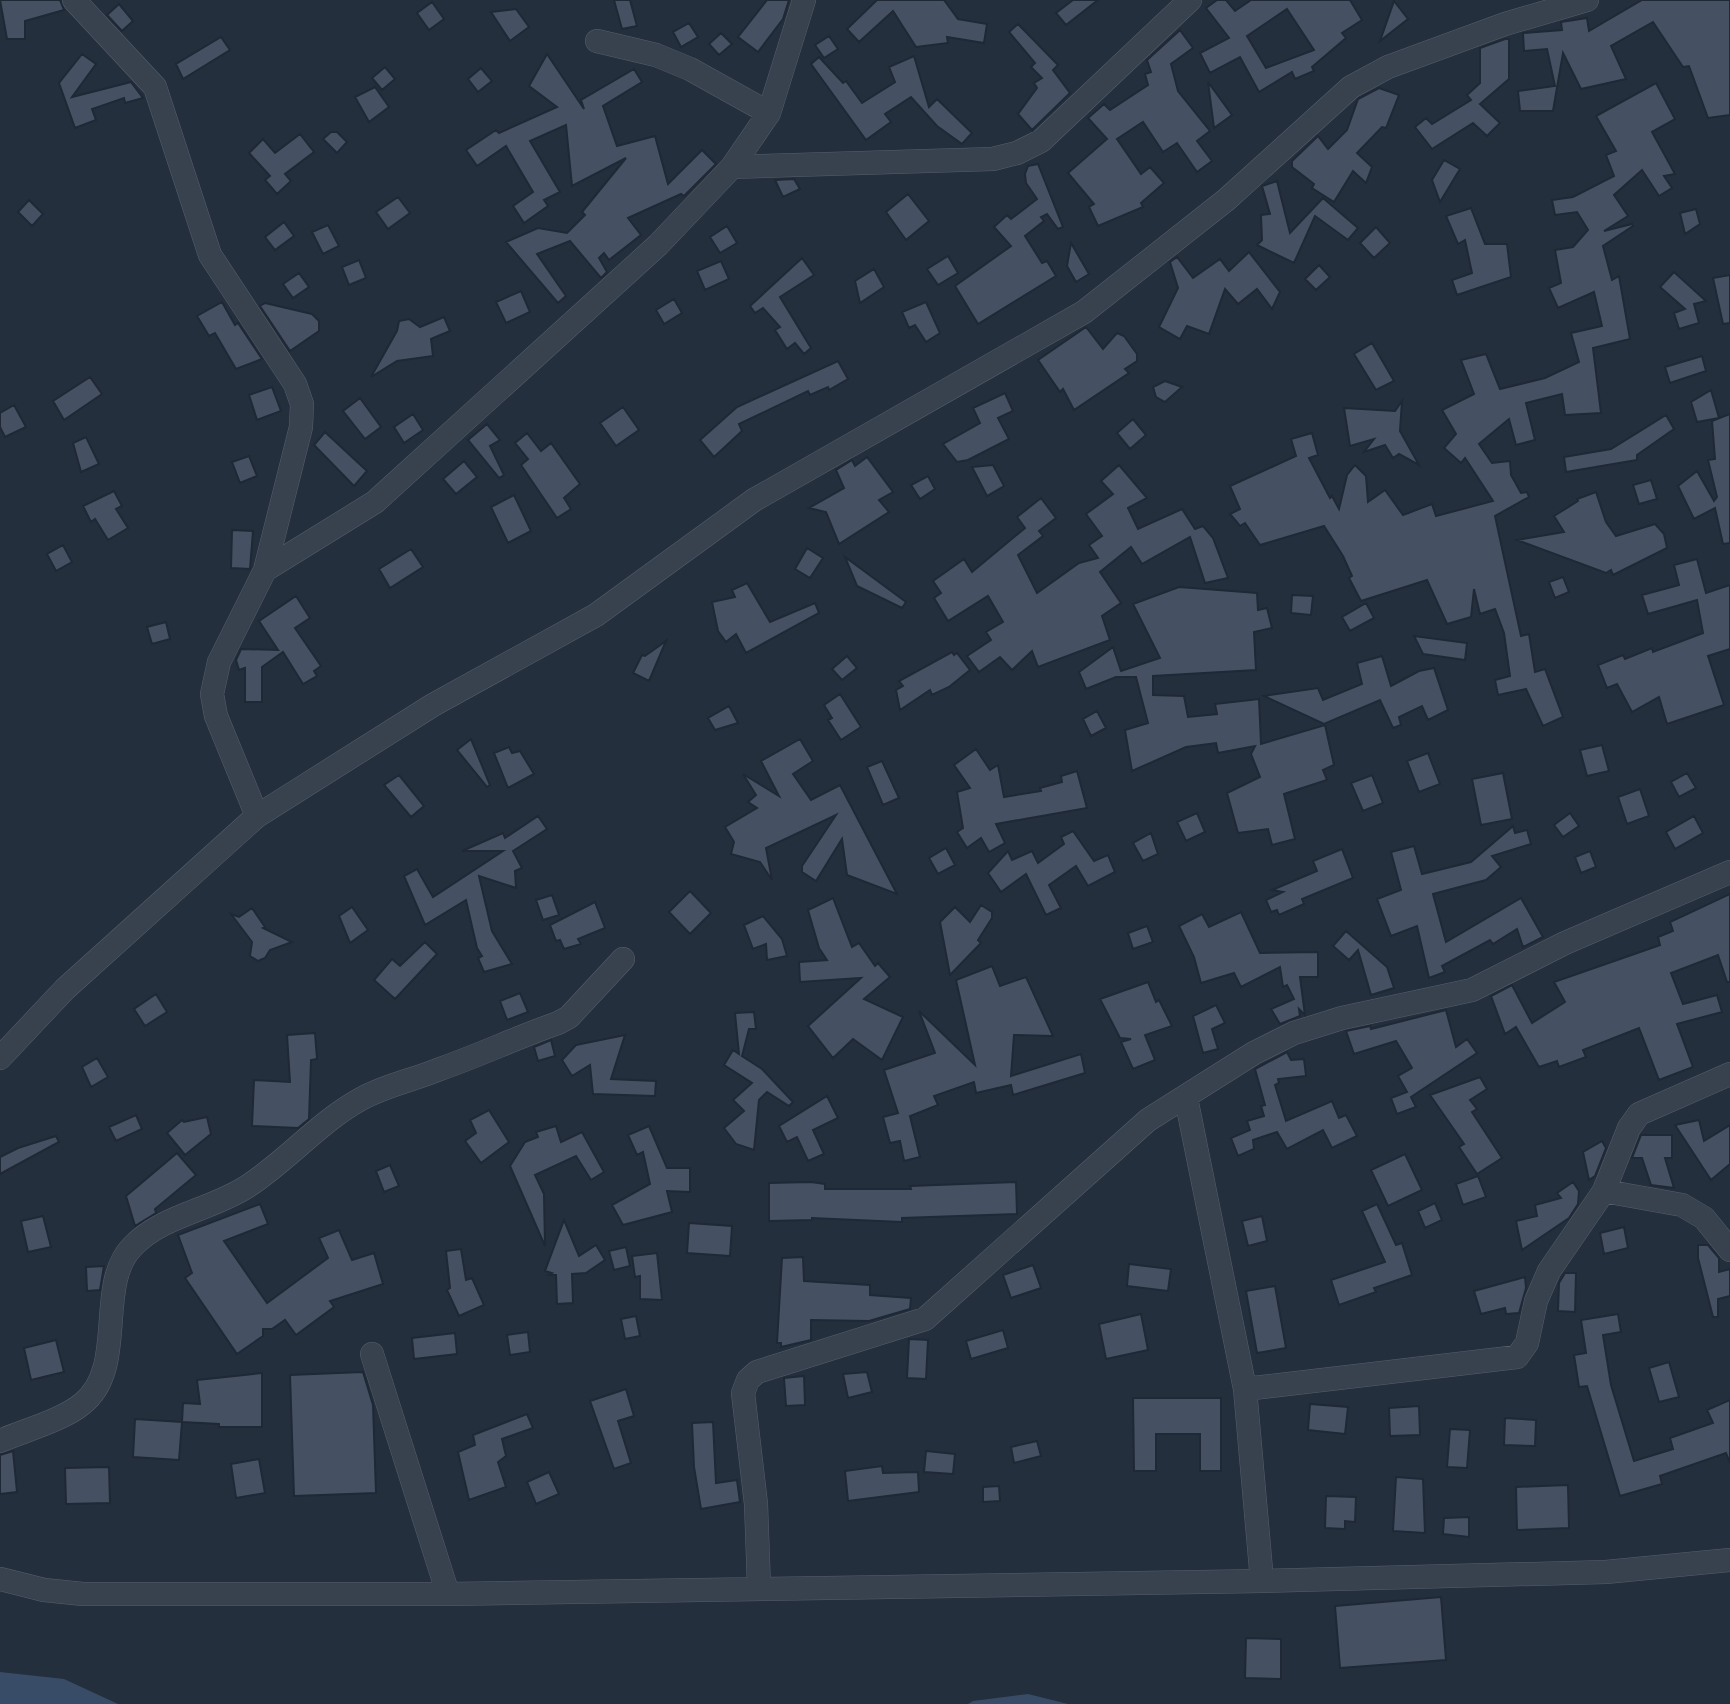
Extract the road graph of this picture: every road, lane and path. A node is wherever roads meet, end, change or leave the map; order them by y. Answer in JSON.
{"nodes":[{"id":1,"x":74,"y":0,"type":"edge"},
{"id":2,"x":804,"y":0,"type":"edge"},
{"id":3,"x":1190,"y":0,"type":"edge"},
{"id":4,"x":1587,"y":0,"type":"edge"},
{"id":5,"x":597,"y":41,"type":"dead end"},
{"id":6,"x":769,"y":113,"type":"junction"},
{"id":7,"x":732,"y":167,"type":"junction"},
{"id":8,"x":265,"y":570,"type":"junction"},
{"id":9,"x":257,"y":816,"type":"junction"},
{"id":10,"x":1730,"y":872,"type":"edge"},
{"id":11,"x":623,"y":959,"type":"dead end"},
{"id":12,"x":0,"y":1058,"type":"edge"},
{"id":13,"x":1730,"y":1074,"type":"edge"},
{"id":14,"x":1186,"y":1098,"type":"junction"},
{"id":15,"x":1604,"y":1191,"type":"junction"},
{"id":16,"x":1730,"y":1250,"type":"edge"},
{"id":17,"x":372,"y":1354,"type":"dead end"},
{"id":18,"x":1245,"y":1390,"type":"junction"},
{"id":19,"x":0,"y":1441,"type":"edge"},
{"id":20,"x":1730,"y":1560,"type":"edge"},
{"id":21,"x":0,"y":1579,"type":"edge"},
{"id":22,"x":1262,"y":1581,"type":"junction"},
{"id":23,"x":759,"y":1587,"type":"junction"},
{"id":24,"x":448,"y":1594,"type":"junction"}],
"edges":[{"from":1,"to":8,"type":"street"},
{"from":2,"to":6,"type":"street"},
{"from":3,"to":7,"type":"street"},
{"from":4,"to":9,"type":"street"},
{"from":5,"to":6,"type":"street"},
{"from":6,"to":7,"type":"street"},
{"from":7,"to":8,"type":"street"},
{"from":8,"to":9,"type":"street"},
{"from":9,"to":12,"type":"street"},
{"from":10,"to":14,"type":"street"},
{"from":11,"to":19,"type":"street"},
{"from":13,"to":15,"type":"street"},
{"from":14,"to":18,"type":"street"},
{"from":14,"to":23,"type":"street"},
{"from":15,"to":16,"type":"street"},
{"from":15,"to":18,"type":"street"},
{"from":17,"to":24,"type":"street"},
{"from":18,"to":22,"type":"street"},
{"from":20,"to":22,"type":"street"},
{"from":21,"to":24,"type":"street"},
{"from":22,"to":23,"type":"street"},
{"from":23,"to":24,"type":"street"}]}
